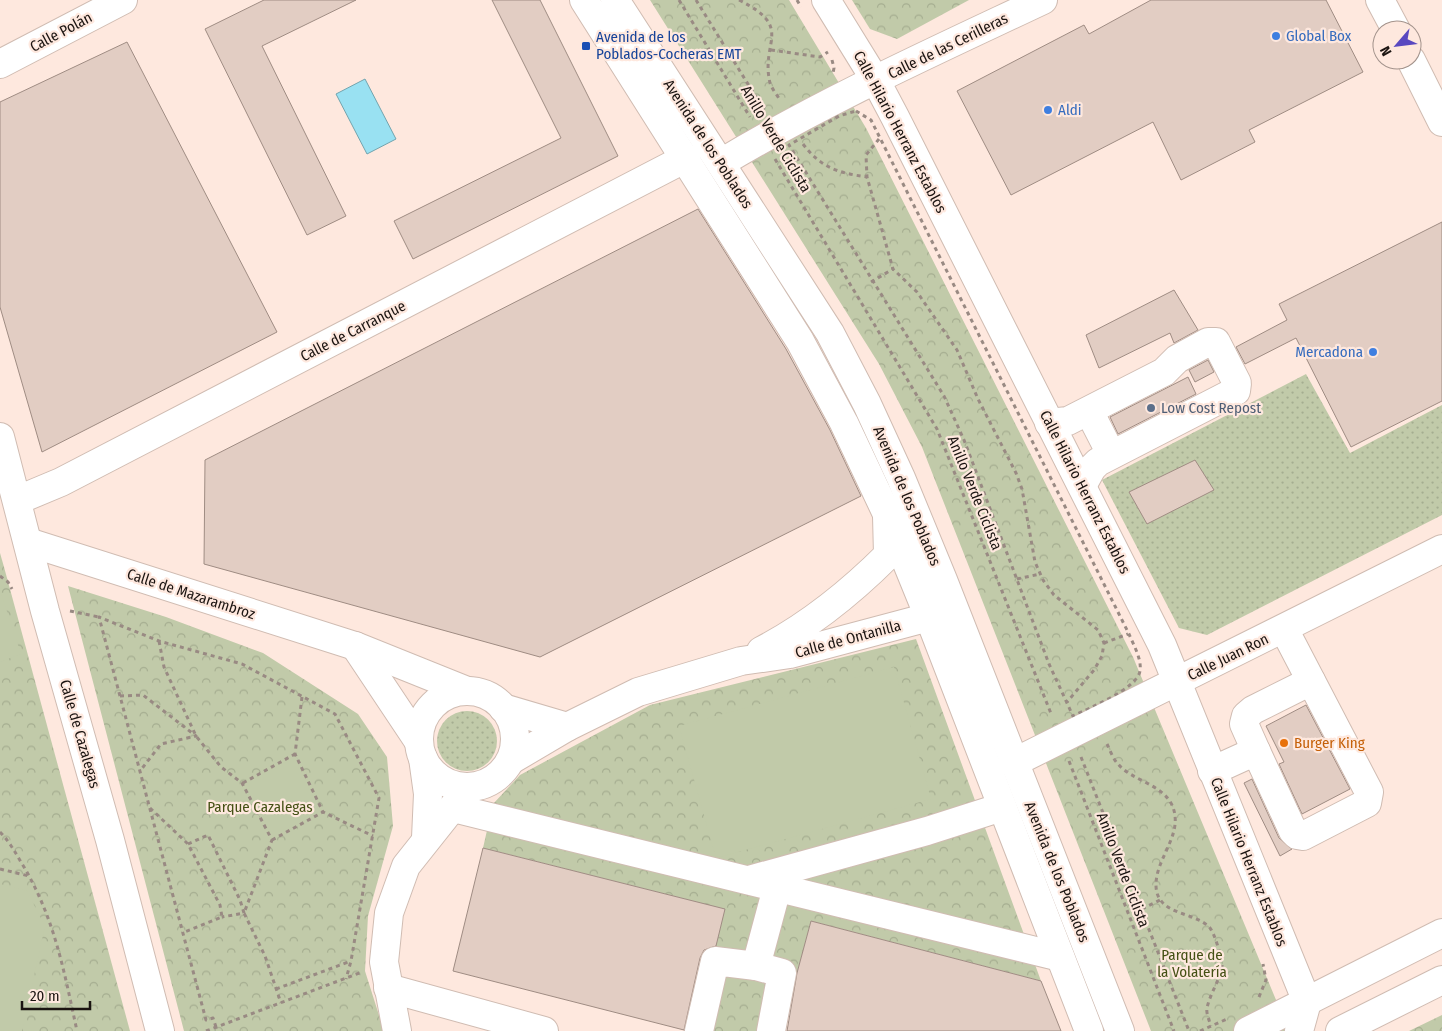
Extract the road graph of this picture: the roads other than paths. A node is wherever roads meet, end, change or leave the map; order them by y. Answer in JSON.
{"nodes":[{"id":1,"x":123,"y":0,"type":"edge"},
{"id":2,"x":584,"y":0,"type":"edge"},
{"id":3,"x":615,"y":0,"type":"edge"},
{"id":4,"x":1043,"y":0,"type":"edge"},
{"id":5,"x":1380,"y":0,"type":"edge"},
{"id":6,"x":816,"y":7,"type":"edge"},
{"id":7,"x":1391,"y":20,"type":"edge"},
{"id":8,"x":0,"y":64,"type":"edge"},
{"id":9,"x":1416,"y":70,"type":"edge"},
{"id":10,"x":876,"y":81,"type":"junction"},
{"id":11,"x":1442,"y":122,"type":"edge"},
{"id":12,"x":686,"y":158,"type":"junction"},
{"id":13,"x":721,"y":163,"type":"junction"},
{"id":14,"x":1088,"y":411,"type":"junction"},
{"id":15,"x":1049,"y":423,"type":"junction"},
{"id":16,"x":0,"y":437,"type":"edge"},
{"id":17,"x":1111,"y":454,"type":"junction"},
{"id":18,"x":1082,"y":486,"type":"junction"},
{"id":19,"x":18,"y":500,"type":"junction"},
{"id":20,"x":887,"y":514,"type":"junction"},
{"id":21,"x":28,"y":542,"type":"junction"},
{"id":22,"x":1442,"y":549,"type":"edge"},
{"id":23,"x":941,"y":612,"type":"junction"},
{"id":24,"x":1284,"y":629,"type":"junction"},
{"id":25,"x":355,"y":646,"type":"junction"},
{"id":26,"x":740,"y":661,"type":"junction"},
{"id":27,"x":1178,"y":681,"type":"junction"},
{"id":28,"x":1310,"y":681,"type":"junction"},
{"id":29,"x":467,"y":691,"type":"junction"},
{"id":30,"x":504,"y":708,"type":"junction"},
{"id":31,"x":567,"y":727,"type":"junction"},
{"id":32,"x":421,"y":750,"type":"junction"},
{"id":33,"x":1256,"y":750,"type":"junction"},
{"id":34,"x":510,"y":760,"type":"junction"},
{"id":35,"x":1013,"y":763,"type":"junction"},
{"id":36,"x":1212,"y":771,"type":"junction"},
{"id":37,"x":461,"y":797,"type":"junction"},
{"id":38,"x":1002,"y":807,"type":"junction"},
{"id":39,"x":426,"y":838,"type":"junction"},
{"id":40,"x":748,"y":880,"type":"junction"},
{"id":41,"x":778,"y":888,"type":"junction"},
{"id":42,"x":1442,"y":933,"type":"edge"},
{"id":43,"x":1060,"y":957,"type":"junction"},
{"id":44,"x":756,"y":966,"type":"junction"},
{"id":45,"x":1442,"y":980,"type":"edge"},
{"id":46,"x":388,"y":988,"type":"junction"},
{"id":47,"x":1307,"y":1002,"type":"junction"},
{"id":48,"x":1241,"y":1023,"type":"edge"},
{"id":49,"x":160,"y":1031,"type":"edge"},
{"id":50,"x":397,"y":1031,"type":"edge"},
{"id":51,"x":544,"y":1031,"type":"edge"},
{"id":52,"x":699,"y":1031,"type":"edge"},
{"id":53,"x":771,"y":1031,"type":"edge"},
{"id":54,"x":1089,"y":1031,"type":"edge"},
{"id":55,"x":1120,"y":1031,"type":"edge"},
{"id":56,"x":1299,"y":1031,"type":"edge"},
{"id":57,"x":1340,"y":1031,"type":"edge"}],
"edges":[{"from":1,"to":8,"type":"street","name":"Calle Polán"},
{"from":2,"to":12,"type":"street","name":"Avenida de los Poblados"},
{"from":3,"to":13,"type":"street","name":"Avenida de los Poblados"},
{"from":4,"to":10,"type":"street","name":"Calle de las Cerilleras"},
{"from":5,"to":7,"type":"street"},
{"from":6,"to":10,"type":"street","name":"Calle Hilario Herranz Establos"},
{"from":9,"to":11,"type":"street"},
{"from":10,"to":13,"type":"street","name":"Calle de las Cerilleras"},
{"from":10,"to":15,"type":"street","name":"Calle Hilario Herranz Establos"},
{"from":12,"to":19,"type":"street","name":"Calle de Carranque"},
{"from":12,"to":20,"type":"street","name":"Avenida de los Poblados"},
{"from":13,"to":23,"type":"street","name":"Avenida de los Poblados"},
{"from":14,"to":15,"type":"street"},
{"from":14,"to":17,"type":"street"},
{"from":14,"to":17,"type":"street"},
{"from":15,"to":18,"type":"street","name":"Calle Hilario Herranz Establos"},
{"from":16,"to":19,"type":"street","name":"Calle de Cazalegas"},
{"from":17,"to":18,"type":"street"},
{"from":18,"to":27,"type":"street","name":"Calle Hilario Herranz Establos"},
{"from":19,"to":21,"type":"street","name":"Calle de Cazalegas"},
{"from":20,"to":23,"type":"street","name":"Avenida de los Poblados"},
{"from":20,"to":26,"type":"street","name":"Calle de Ontanilla"},
{"from":21,"to":25,"type":"street","name":"Calle de Mazarambroz"},
{"from":21,"to":49,"type":"street","name":"Calle de Cazalegas"},
{"from":22,"to":24,"type":"street","name":"Calle Juan Ron"},
{"from":23,"to":26,"type":"street","name":"Calle de Ontanilla"},
{"from":23,"to":35,"type":"street","name":"Avenida de los Poblados"},
{"from":23,"to":38,"type":"street","name":"Avenida de los Poblados"},
{"from":24,"to":27,"type":"street","name":"Calle Juan Ron"},
{"from":24,"to":28,"type":"street"},
{"from":25,"to":29,"type":"street","name":"Calle de Mazarambroz"},
{"from":25,"to":32,"type":"street"},
{"from":26,"to":31,"type":"street","name":"Calle de Ontanilla"},
{"from":27,"to":35,"type":"street","name":"Calle Juan Ron"},
{"from":27,"to":36,"type":"street","name":"Calle Hilario Herranz Establos"},
{"from":28,"to":33,"type":"street"},
{"from":28,"to":33,"type":"street"},
{"from":29,"to":30,"type":"street"},
{"from":29,"to":32,"type":"street"},
{"from":30,"to":31,"type":"street"},
{"from":30,"to":34,"type":"street"},
{"from":31,"to":34,"type":"street","name":"Calle de Ontanilla"},
{"from":32,"to":37,"type":"street"},
{"from":32,"to":39,"type":"street"},
{"from":33,"to":36,"type":"street"},
{"from":34,"to":37,"type":"street"},
{"from":35,"to":55,"type":"street","name":"Avenida de los Poblados"},
{"from":36,"to":47,"type":"street","name":"Calle Hilario Herranz Establos"},
{"from":37,"to":39,"type":"street"},
{"from":37,"to":40,"type":"street"},
{"from":38,"to":40,"type":"street"},
{"from":38,"to":43,"type":"street","name":"Avenida de los Poblados"},
{"from":39,"to":46,"type":"street"},
{"from":40,"to":41,"type":"street"},
{"from":41,"to":43,"type":"street"},
{"from":41,"to":44,"type":"street"},
{"from":42,"to":47,"type":"street"},
{"from":43,"to":54,"type":"street","name":"Avenida de los Poblados"},
{"from":44,"to":52,"type":"street"},
{"from":44,"to":53,"type":"street"},
{"from":45,"to":57,"type":"street"},
{"from":46,"to":50,"type":"street"},
{"from":46,"to":51,"type":"street"},
{"from":47,"to":48,"type":"street"},
{"from":47,"to":56,"type":"street"}]}
